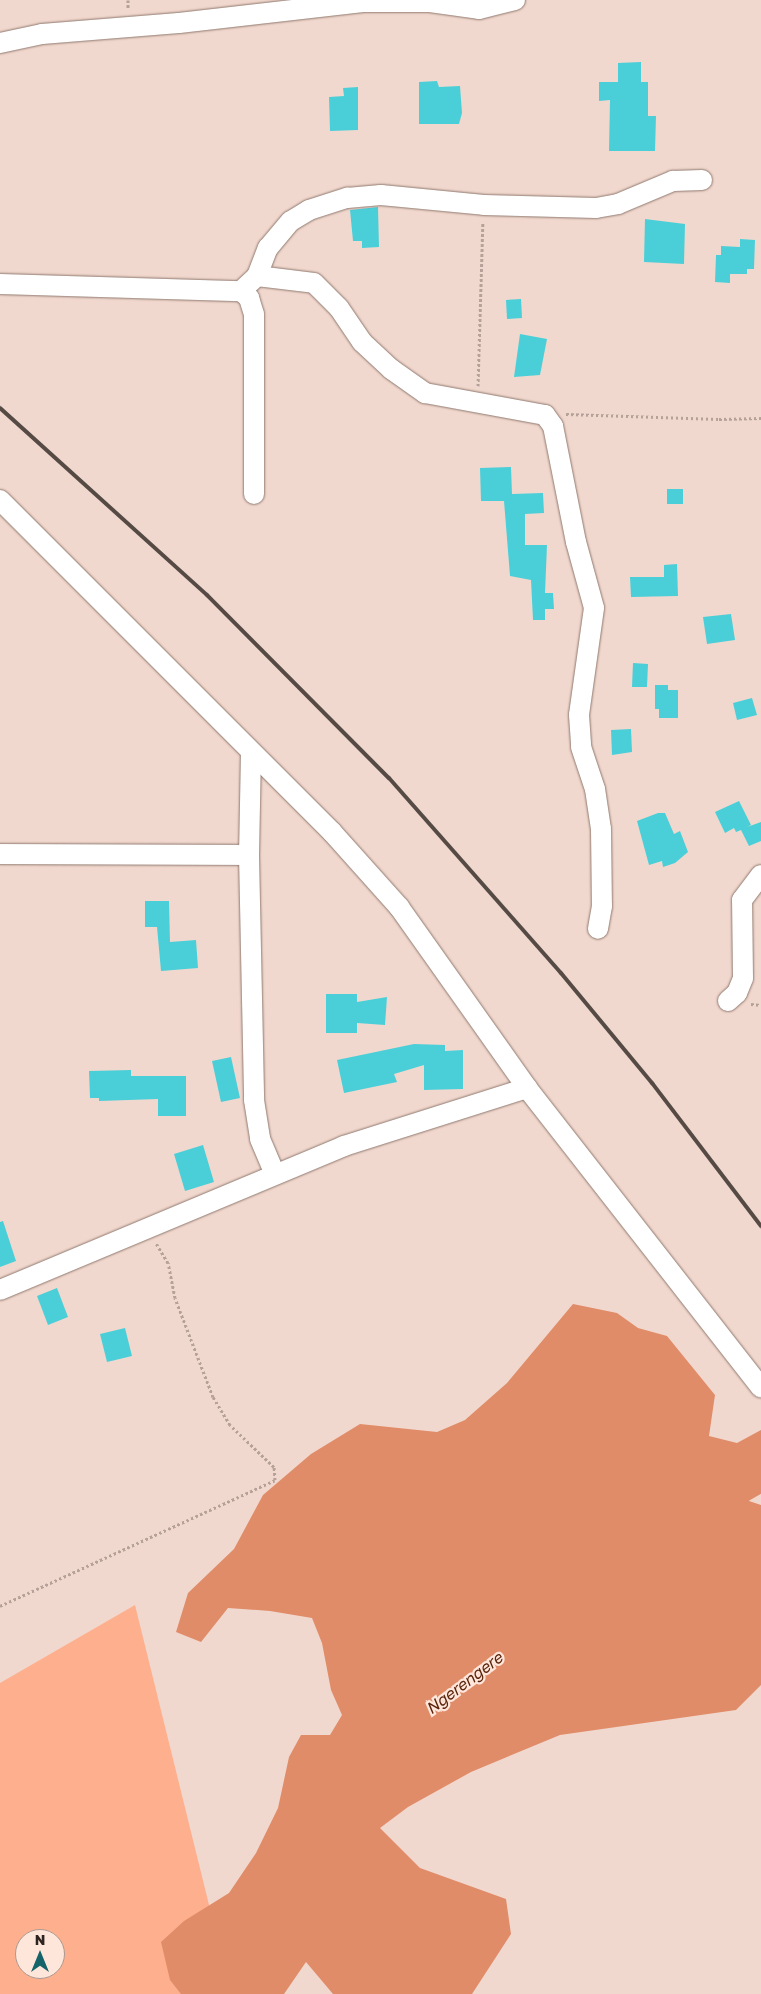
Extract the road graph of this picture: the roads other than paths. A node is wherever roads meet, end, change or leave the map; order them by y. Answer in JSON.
{"nodes":[{"id":1,"x":515,"y":0,"type":"edge"},
{"id":2,"x":0,"y":44,"type":"edge"},
{"id":3,"x":702,"y":180,"type":"dead end"},
{"id":4,"x":257,"y":276,"type":"junction"},
{"id":5,"x":0,"y":284,"type":"edge"},
{"id":6,"x":241,"y":291,"type":"junction"},
{"id":7,"x":254,"y":494,"type":"dead end"},
{"id":8,"x":0,"y":500,"type":"edge"},
{"id":9,"x":251,"y":752,"type":"junction"},
{"id":10,"x":0,"y":854,"type":"edge"},
{"id":11,"x":249,"y":855,"type":"junction"},
{"id":12,"x":761,"y":876,"type":"edge"},
{"id":13,"x":598,"y":929,"type":"dead end"},
{"id":14,"x":728,"y":1001,"type":"dead end"},
{"id":15,"x":527,"y":1088,"type":"junction"},
{"id":16,"x":275,"y":1174,"type":"junction"},
{"id":17,"x":0,"y":1290,"type":"edge"},
{"id":18,"x":761,"y":1387,"type":"edge"}],
"edges":[{"from":1,"to":2,"type":"street"},
{"from":3,"to":4,"type":"street"},
{"from":4,"to":6,"type":"street"},
{"from":4,"to":13,"type":"street"},
{"from":5,"to":6,"type":"street"},
{"from":6,"to":7,"type":"street"},
{"from":8,"to":9,"type":"street"},
{"from":9,"to":11,"type":"street"},
{"from":9,"to":15,"type":"street"},
{"from":10,"to":11,"type":"street"},
{"from":11,"to":16,"type":"street"},
{"from":12,"to":14,"type":"street"},
{"from":15,"to":16,"type":"street"},
{"from":15,"to":18,"type":"street"},
{"from":16,"to":17,"type":"street"}]}
